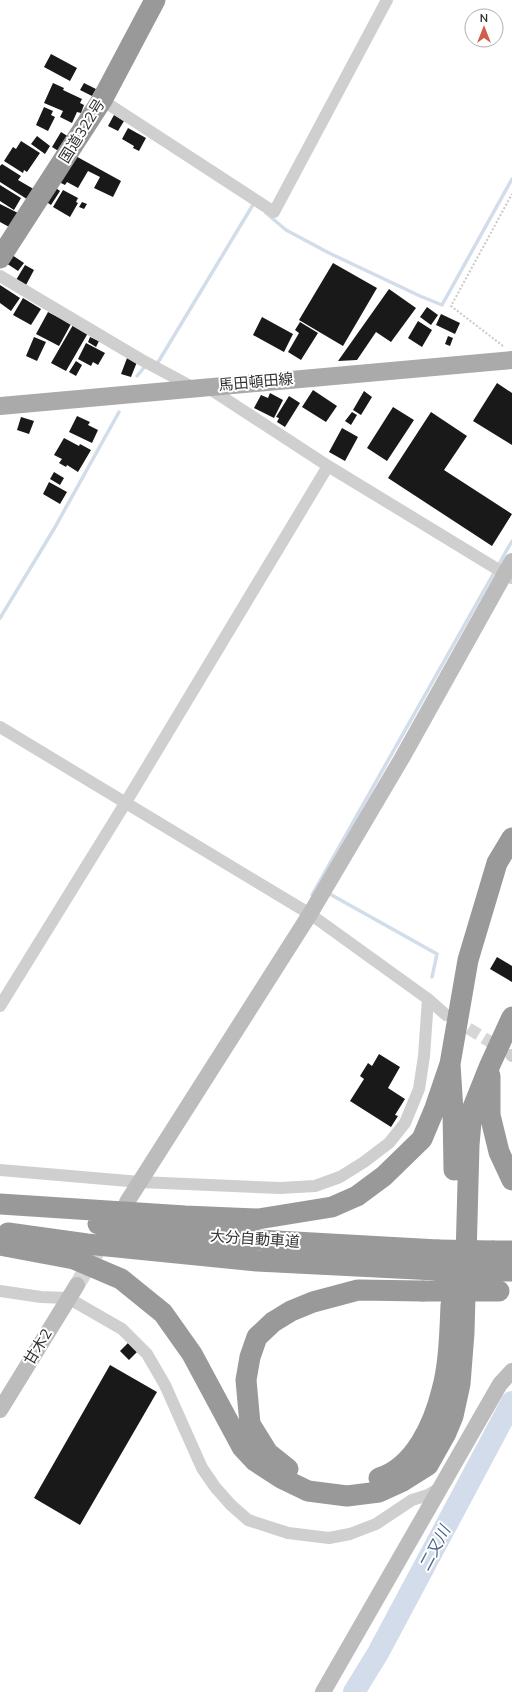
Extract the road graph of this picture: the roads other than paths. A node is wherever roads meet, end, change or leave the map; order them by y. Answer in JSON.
{"nodes":[{"id":1,"x":155,"y":0,"type":"edge"},
{"id":2,"x":387,"y":0,"type":"edge"},
{"id":3,"x":102,"y":100,"type":"junction"},
{"id":4,"x":0,"y":258,"type":"edge"},
{"id":5,"x":0,"y":276,"type":"edge"},
{"id":6,"x":509,"y":354,"type":"edge"},
{"id":7,"x":200,"y":387,"type":"junction"},
{"id":8,"x":0,"y":406,"type":"edge"},
{"id":9,"x":328,"y":466,"type":"junction"},
{"id":10,"x":510,"y":571,"type":"edge"},
{"id":11,"x":0,"y":727,"type":"edge"},
{"id":12,"x":126,"y":802,"type":"junction"},
{"id":13,"x":512,"y":838,"type":"edge"},
{"id":14,"x":512,"y":863,"type":"edge"},
{"id":15,"x":486,"y":901,"type":"junction"},
{"id":16,"x":310,"y":914,"type":"junction"},
{"id":17,"x":428,"y":1000,"type":"junction"},
{"id":18,"x":0,"y":1006,"type":"edge"},
{"id":19,"x":446,"y":1015,"type":"tunnel mouth"},
{"id":20,"x":512,"y":1017,"type":"edge"},
{"id":21,"x":450,"y":1064,"type":"junction"},
{"id":22,"x":490,"y":1066,"type":"junction"},
{"id":23,"x":0,"y":1170,"type":"edge"},
{"id":24,"x":512,"y":1180,"type":"edge"},
{"id":25,"x":140,"y":1182,"type":"junction"},
{"id":26,"x":127,"y":1202,"type":"dead end"},
{"id":27,"x":0,"y":1204,"type":"edge"},
{"id":28,"x":0,"y":1211,"type":"edge"},
{"id":29,"x":0,"y":1232,"type":"edge"},
{"id":30,"x":0,"y":1245,"type":"edge"},
{"id":31,"x":502,"y":1261,"type":"edge"},
{"id":32,"x":77,"y":1285,"type":"tunnel mouth"},
{"id":33,"x":0,"y":1291,"type":"edge"},
{"id":34,"x":505,"y":1291,"type":"edge"},
{"id":35,"x":68,"y":1298,"type":"junction"},
{"id":36,"x":512,"y":1370,"type":"edge"},
{"id":37,"x":0,"y":1410,"type":"edge"},
{"id":38,"x":442,"y":1487,"type":"junction"},
{"id":39,"x":323,"y":1692,"type":"edge"}],
"edges":[{"from":1,"to":3,"type":"highway","name":"国道322号"},
{"from":2,"to":3,"type":"street"},
{"from":3,"to":4,"type":"highway","name":"国道322号"},
{"from":5,"to":7,"type":"street"},
{"from":6,"to":7,"type":"main road","name":"馬田頓田線"},
{"from":7,"to":8,"type":"main road","name":"馬田頓田線"},
{"from":7,"to":9,"type":"street"},
{"from":9,"to":10,"type":"street"},
{"from":9,"to":12,"type":"street"},
{"from":10,"to":16,"type":"street"},
{"from":11,"to":12,"type":"street"},
{"from":12,"to":16,"type":"street"},
{"from":12,"to":18,"type":"street"},
{"from":13,"to":15,"type":"highway"},
{"from":14,"to":15,"type":"highway"},
{"from":15,"to":21,"type":"highway"},
{"from":16,"to":17,"type":"street"},
{"from":16,"to":25,"type":"street"},
{"from":17,"to":19,"type":"street"},
{"from":17,"to":25,"type":"street"},
{"from":20,"to":22,"type":"highway"},
{"from":21,"to":27,"type":"highway"},
{"from":21,"to":34,"type":"highway","bridge":true},
{"from":22,"to":24,"type":"highway"},
{"from":22,"to":30,"type":"highway"},
{"from":23,"to":25,"type":"street"},
{"from":25,"to":26,"type":"street"},
{"from":28,"to":31,"type":"highway","name":"大分自動車道","bridge":true},
{"from":29,"to":31,"type":"highway","name":"大分自動車道","bridge":true},
{"from":32,"to":35,"type":"street","name":"甘木2"},
{"from":33,"to":35,"type":"street"},
{"from":35,"to":37,"type":"street","name":"甘木2"},
{"from":35,"to":38,"type":"street"},
{"from":36,"to":38,"type":"street"},
{"from":38,"to":39,"type":"street"}]}
